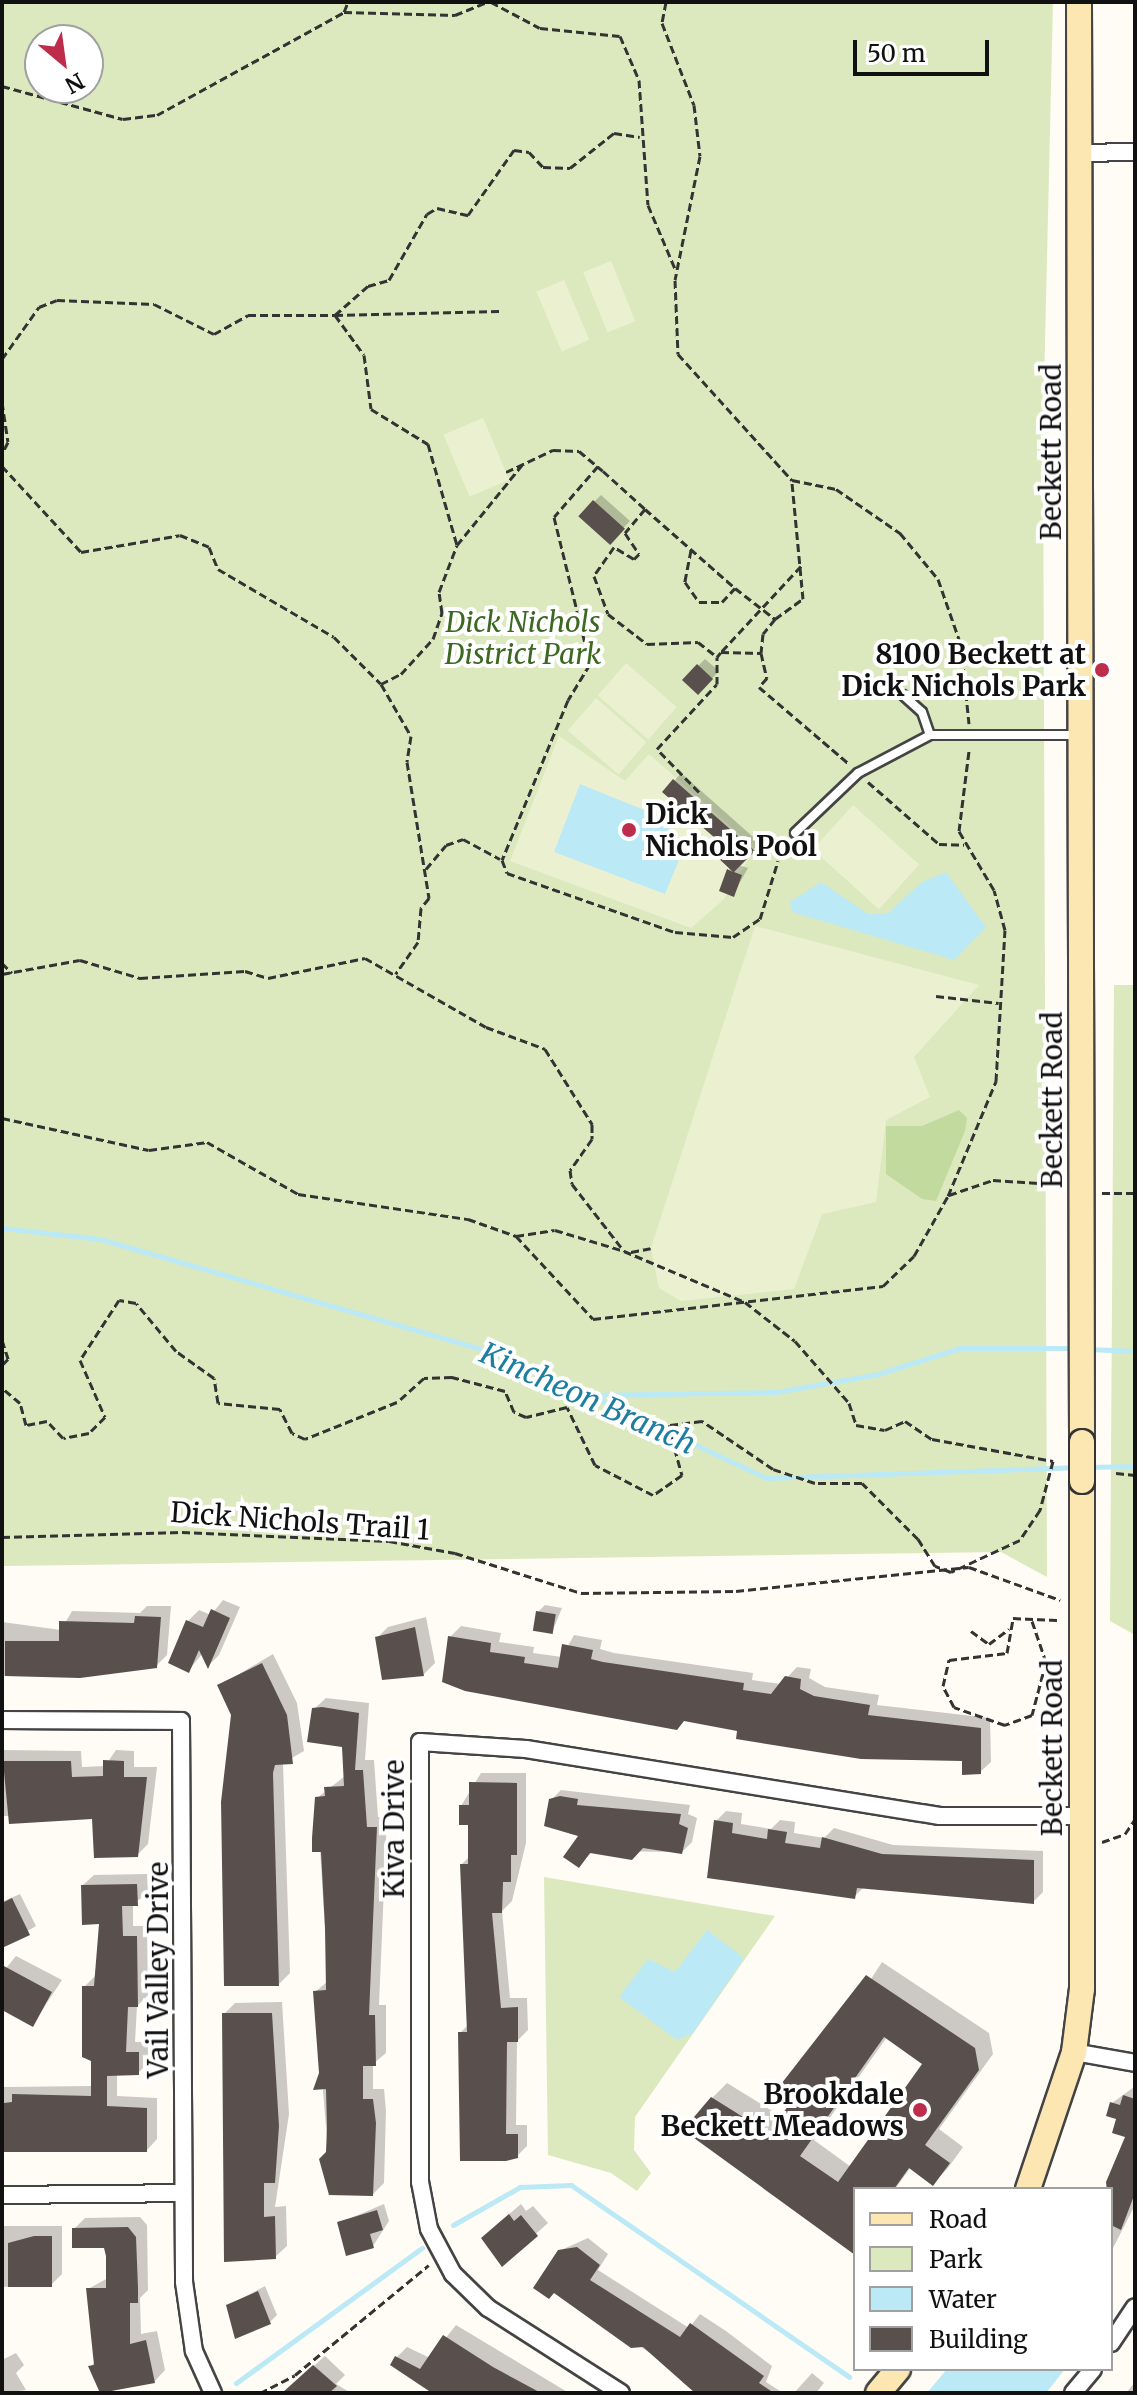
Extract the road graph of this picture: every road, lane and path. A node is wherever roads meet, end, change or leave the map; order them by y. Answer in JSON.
{"nodes":[{"id":1,"x":348,"y":2,"type":"edge"},
{"id":2,"x":489,"y":2,"type":"edge"},
{"id":3,"x":666,"y":2,"type":"edge"},
{"id":4,"x":1079,"y":2,"type":"edge"},
{"id":5,"x":344,"y":12,"type":"junction"},
{"id":6,"x":3,"y":88,"type":"edge"},
{"id":7,"x":640,"y":137,"type":"junction"},
{"id":8,"x":1135,"y":152,"type":"edge"},
{"id":9,"x":1079,"y":153,"type":"junction"},
{"id":10,"x":676,"y":271,"type":"junction"},
{"id":11,"x":499,"y":311,"type":"dead end"},
{"id":12,"x":335,"y":315,"type":"junction"},
{"id":13,"x":2,"y":359,"type":"edge"},
{"id":14,"x":2,"y":402,"type":"edge"},
{"id":15,"x":2,"y":454,"type":"edge"},
{"id":16,"x":522,"y":465,"type":"junction"},
{"id":17,"x":2,"y":466,"type":"edge"},
{"id":18,"x":598,"y":466,"type":"junction"},
{"id":19,"x":506,"y":472,"type":"dead end"},
{"id":20,"x":792,"y":480,"type":"junction"},
{"id":21,"x":645,"y":509,"type":"junction"},
{"id":22,"x":457,"y":545,"type":"junction"},
{"id":23,"x":691,"y":550,"type":"junction"},
{"id":24,"x":801,"y":566,"type":"junction"},
{"id":25,"x":735,"y":588,"type":"junction"},
{"id":26,"x":760,"y":607,"type":"junction"},
{"id":27,"x":775,"y":619,"type":"junction"},
{"id":28,"x":721,"y":652,"type":"junction"},
{"id":29,"x":761,"y":653,"type":"junction"},
{"id":30,"x":717,"y":657,"type":"junction"},
{"id":31,"x":381,"y":684,"type":"junction"},
{"id":32,"x":903,"y":695,"type":"dead end"},
{"id":33,"x":969,"y":726,"type":"dead end"},
{"id":34,"x":1082,"y":734,"type":"junction"},
{"id":35,"x":930,"y":735,"type":"junction"},
{"id":36,"x":969,"y":751,"type":"dead end"},
{"id":37,"x":858,"y":773,"type":"junction"},
{"id":38,"x":699,"y":792,"type":"dead end"},
{"id":39,"x":795,"y":833,"type":"dead end"},
{"id":40,"x":964,"y":845,"type":"junction"},
{"id":41,"x":502,"y":860,"type":"junction"},
{"id":42,"x":778,"y":861,"type":"dead end"},
{"id":43,"x":426,"y":869,"type":"junction"},
{"id":44,"x":2,"y":963,"type":"edge"},
{"id":45,"x":12,"y":973,"type":"junction"},
{"id":46,"x":2,"y":974,"type":"edge"},
{"id":47,"x":396,"y":974,"type":"junction"},
{"id":48,"x":936,"y":996,"type":"dead end"},
{"id":49,"x":999,"y":1003,"type":"junction"},
{"id":50,"x":2,"y":1118,"type":"edge"},
{"id":51,"x":1054,"y":1184,"type":"dead end"},
{"id":52,"x":1102,"y":1193,"type":"dead end"},
{"id":53,"x":1135,"y":1193,"type":"edge"},
{"id":54,"x":948,"y":1196,"type":"junction"},
{"id":55,"x":516,"y":1236,"type":"junction"},
{"id":56,"x":651,"y":1248,"type":"dead end"},
{"id":57,"x":624,"y":1251,"type":"junction"},
{"id":58,"x":745,"y":1302,"type":"junction"},
{"id":59,"x":2,"y":1340,"type":"edge"},
{"id":60,"x":2,"y":1365,"type":"edge"},
{"id":61,"x":2,"y":1388,"type":"edge"},
{"id":62,"x":1116,"y":1473,"type":"dead end"},
{"id":63,"x":1135,"y":1475,"type":"edge"},
{"id":64,"x":2,"y":1537,"type":"edge"},
{"id":65,"x":935,"y":1566,"type":"junction"},
{"id":66,"x":969,"y":1567,"type":"junction"},
{"id":67,"x":1060,"y":1600,"type":"dead end"},
{"id":68,"x":1057,"y":1620,"type":"dead end"},
{"id":69,"x":1032,"y":1621,"type":"junction"},
{"id":70,"x":1009,"y":1629,"type":"junction"},
{"id":71,"x":971,"y":1631,"type":"dead end"},
{"id":72,"x":2,"y":1720,"type":"edge"},
{"id":73,"x":1082,"y":1816,"type":"junction"},
{"id":74,"x":1135,"y":1819,"type":"edge"},
{"id":75,"x":1102,"y":1842,"type":"dead end"},
{"id":76,"x":1074,"y":2052,"type":"junction"},
{"id":77,"x":1135,"y":2063,"type":"edge"},
{"id":78,"x":1029,"y":2187,"type":"edge"},
{"id":79,"x":183,"y":2193,"type":"junction"},
{"id":80,"x":2,"y":2195,"type":"edge"},
{"id":81,"x":441,"y":2255,"type":"junction"},
{"id":82,"x":1135,"y":2307,"type":"edge"},
{"id":83,"x":1113,"y":2340,"type":"edge"},
{"id":84,"x":896,"y":2371,"type":"edge"},
{"id":85,"x":1091,"y":2371,"type":"edge"},
{"id":86,"x":213,"y":2393,"type":"edge"},
{"id":87,"x":260,"y":2393,"type":"edge"},
{"id":88,"x":621,"y":2393,"type":"edge"},
{"id":89,"x":878,"y":2393,"type":"edge"},
{"id":90,"x":1073,"y":2393,"type":"edge"}],
"edges":[{"from":1,"to":5,"type":"path"},
{"from":2,"to":5,"type":"path"},
{"from":2,"to":7,"type":"path"},
{"from":3,"to":10,"type":"path"},
{"from":4,"to":9,"type":"street","name":"Beckett Road"},
{"from":5,"to":6,"type":"path"},
{"from":7,"to":10,"type":"path"},
{"from":7,"to":12,"type":"path"},
{"from":8,"to":9,"type":"street"},
{"from":9,"to":34,"type":"street","name":"Beckett Road"},
{"from":10,"to":20,"type":"path"},
{"from":11,"to":12,"type":"path"},
{"from":12,"to":13,"type":"path"},
{"from":12,"to":22,"type":"path"},
{"from":14,"to":15,"type":"path"},
{"from":16,"to":18,"type":"path"},
{"from":16,"to":19,"type":"path"},
{"from":16,"to":22,"type":"path"},
{"from":17,"to":31,"type":"path"},
{"from":18,"to":21,"type":"path"},
{"from":18,"to":41,"type":"path"},
{"from":20,"to":24,"type":"path"},
{"from":20,"to":33,"type":"path"},
{"from":21,"to":23,"type":"path"},
{"from":21,"to":30,"type":"path"},
{"from":22,"to":31,"type":"path"},
{"from":23,"to":25,"type":"path"},
{"from":23,"to":25,"type":"path"},
{"from":24,"to":26,"type":"path"},
{"from":24,"to":27,"type":"path"},
{"from":25,"to":26,"type":"path"},
{"from":26,"to":27,"type":"path"},
{"from":26,"to":28,"type":"path"},
{"from":27,"to":29,"type":"path"},
{"from":28,"to":29,"type":"path"},
{"from":28,"to":30,"type":"path"},
{"from":29,"to":37,"type":"path"},
{"from":30,"to":38,"type":"path"},
{"from":31,"to":43,"type":"path"},
{"from":32,"to":35,"type":"lane"},
{"from":34,"to":35,"type":"lane"},
{"from":34,"to":73,"type":"street","name":"Beckett Road","bridge":true},
{"from":35,"to":37,"type":"lane"},
{"from":36,"to":40,"type":"path"},
{"from":37,"to":39,"type":"lane"},
{"from":37,"to":40,"type":"path"},
{"from":40,"to":49,"type":"path"},
{"from":41,"to":42,"type":"path"},
{"from":41,"to":43,"type":"path"},
{"from":43,"to":47,"type":"path"},
{"from":44,"to":45,"type":"path"},
{"from":45,"to":46,"type":"path"},
{"from":45,"to":47,"type":"path"},
{"from":47,"to":57,"type":"path"},
{"from":48,"to":49,"type":"path"},
{"from":49,"to":54,"type":"path"},
{"from":50,"to":55,"type":"path"},
{"from":51,"to":54,"type":"path"},
{"from":52,"to":53,"type":"path"},
{"from":54,"to":58,"type":"path"},
{"from":55,"to":57,"type":"path"},
{"from":55,"to":58,"type":"path"},
{"from":56,"to":57,"type":"path"},
{"from":57,"to":58,"type":"path"},
{"from":58,"to":66,"type":"path"},
{"from":59,"to":60,"type":"path"},
{"from":61,"to":65,"type":"path"},
{"from":62,"to":63,"type":"path"},
{"from":64,"to":65,"type":"path","name":"Dick Nichols Trail 1"},
{"from":65,"to":66,"type":"path","name":"Dick Nichols Trail 1"},
{"from":66,"to":67,"type":"path","name":"Dick Nichols Trail 1"},
{"from":68,"to":69,"type":"path"},
{"from":69,"to":70,"type":"path"},
{"from":69,"to":70,"type":"path"},
{"from":70,"to":71,"type":"path"},
{"from":72,"to":79,"type":"street","name":"Vail Valley Drive"},
{"from":73,"to":76,"type":"street","name":"Beckett Road"},
{"from":73,"to":81,"type":"street","name":"Kiva Drive"},
{"from":74,"to":75,"type":"path"},
{"from":76,"to":77,"type":"street"},
{"from":76,"to":78,"type":"street","name":"Beckett Road"},
{"from":79,"to":80,"type":"street"},
{"from":79,"to":86,"type":"street","name":"Vail Valley Drive"},
{"from":81,"to":87,"type":"path"},
{"from":81,"to":88,"type":"street","name":"Kiva Drive"},
{"from":82,"to":83,"type":"street"},
{"from":84,"to":89,"type":"street"},
{"from":85,"to":90,"type":"street"}]}
